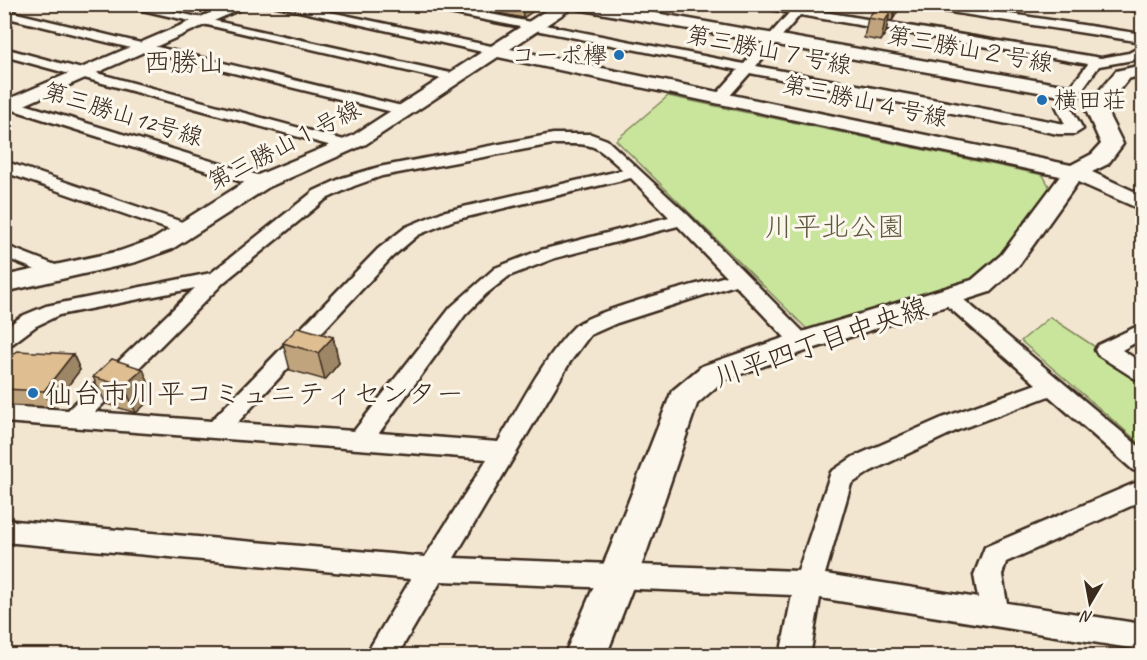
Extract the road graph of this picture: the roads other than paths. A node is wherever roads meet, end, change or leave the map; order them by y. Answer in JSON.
{"nodes":[{"id":1,"x":120,"y":4,"type":"edge"},
{"id":2,"x":245,"y":4,"type":"edge"},
{"id":3,"x":273,"y":4,"type":"edge"},
{"id":4,"x":419,"y":4,"type":"edge"},
{"id":5,"x":567,"y":4,"type":"edge"},
{"id":6,"x":576,"y":4,"type":"edge"},
{"id":7,"x":754,"y":4,"type":"edge"},
{"id":8,"x":919,"y":4,"type":"edge"},
{"id":9,"x":1112,"y":4,"type":"edge"},
{"id":10,"x":1129,"y":6,"type":"edge"},
{"id":11,"x":800,"y":8,"type":"edge"},
{"id":12,"x":1143,"y":9,"type":"edge"},
{"id":13,"x":4,"y":13,"type":"edge"},
{"id":14,"x":203,"y":22,"type":"junction"},
{"id":15,"x":534,"y":27,"type":"junction"},
{"id":16,"x":774,"y":38,"type":"junction"},
{"id":17,"x":1143,"y":38,"type":"edge"},
{"id":18,"x":144,"y":47,"type":"junction"},
{"id":19,"x":1143,"y":50,"type":"edge"},
{"id":20,"x":496,"y":51,"type":"junction"},
{"id":21,"x":4,"y":52,"type":"edge"},
{"id":22,"x":1102,"y":62,"type":"junction"},
{"id":23,"x":746,"y":69,"type":"junction"},
{"id":24,"x":1143,"y":70,"type":"edge"},
{"id":25,"x":81,"y":74,"type":"junction"},
{"id":26,"x":455,"y":78,"type":"junction"},
{"id":27,"x":1072,"y":92,"type":"junction"},
{"id":28,"x":721,"y":97,"type":"junction"},
{"id":29,"x":7,"y":105,"type":"edge"},
{"id":30,"x":405,"y":111,"type":"junction"},
{"id":31,"x":348,"y":146,"type":"junction"},
{"id":32,"x":4,"y":166,"type":"edge"},
{"id":33,"x":1074,"y":171,"type":"junction"},
{"id":34,"x":635,"y":172,"type":"junction"},
{"id":35,"x":261,"y":182,"type":"junction"},
{"id":36,"x":1143,"y":203,"type":"edge"},
{"id":37,"x":682,"y":219,"type":"junction"},
{"id":38,"x":185,"y":229,"type":"junction"},
{"id":39,"x":4,"y":250,"type":"edge"},
{"id":40,"x":57,"y":272,"type":"junction"},
{"id":41,"x":217,"y":278,"type":"junction"},
{"id":42,"x":738,"y":278,"type":"junction"},
{"id":43,"x":4,"y":284,"type":"edge"},
{"id":44,"x":950,"y":298,"type":"junction"},
{"id":45,"x":1143,"y":331,"type":"edge"},
{"id":46,"x":4,"y":339,"type":"edge"},
{"id":47,"x":802,"y":342,"type":"junction"},
{"id":48,"x":1143,"y":373,"type":"edge"},
{"id":49,"x":1053,"y":386,"type":"junction"},
{"id":50,"x":4,"y":414,"type":"edge"},
{"id":51,"x":75,"y":418,"type":"junction"},
{"id":52,"x":217,"y":429,"type":"junction"},
{"id":53,"x":361,"y":439,"type":"junction"},
{"id":54,"x":504,"y":451,"type":"junction"},
{"id":55,"x":1143,"y":463,"type":"edge"},
{"id":56,"x":1143,"y":490,"type":"edge"},
{"id":57,"x":4,"y":531,"type":"edge"},
{"id":58,"x":431,"y":569,"type":"junction"},
{"id":59,"x":618,"y":576,"type":"junction"},
{"id":60,"x":808,"y":584,"type":"junction"},
{"id":61,"x":995,"y":615,"type":"junction"},
{"id":62,"x":1143,"y":637,"type":"edge"},
{"id":63,"x":380,"y":656,"type":"edge"},
{"id":64,"x":585,"y":656,"type":"edge"},
{"id":65,"x":795,"y":656,"type":"edge"}],
"edges":[{"from":1,"to":14,"type":"street"},
{"from":2,"to":14,"type":"street"},
{"from":3,"to":20,"type":"street"},
{"from":4,"to":15,"type":"street","name":"第三勝山７号線"},
{"from":5,"to":15,"type":"street","name":"第三勝山１号線"},
{"from":6,"to":16,"type":"street","name":"第三勝山２号線"},
{"from":7,"to":11,"type":"street"},
{"from":8,"to":17,"type":"street"},
{"from":9,"to":10,"type":"street"},
{"from":10,"to":12,"type":"street"},
{"from":11,"to":16,"type":"street"},
{"from":11,"to":22,"type":"street"},
{"from":13,"to":18,"type":"street"},
{"from":14,"to":18,"type":"street"},
{"from":14,"to":26,"type":"street"},
{"from":15,"to":20,"type":"street","name":"第三勝山１号線"},
{"from":15,"to":23,"type":"street","name":"第三勝山７号線"},
{"from":16,"to":23,"type":"street"},
{"from":16,"to":27,"type":"street","name":"第三勝山２号線"},
{"from":18,"to":25,"type":"street"},
{"from":18,"to":30,"type":"street"},
{"from":19,"to":22,"type":"street"},
{"from":20,"to":26,"type":"street","name":"第三勝山１号線"},
{"from":20,"to":28,"type":"street","name":"第三勝山４号線"},
{"from":21,"to":25,"type":"street"},
{"from":22,"to":27,"type":"street"},
{"from":23,"to":27,"type":"street","name":"第三勝山７号線"},
{"from":23,"to":28,"type":"street"},
{"from":24,"to":33,"type":"street"},
{"from":25,"to":29,"type":"street"},
{"from":25,"to":31,"type":"street"},
{"from":26,"to":30,"type":"street","name":"第三勝山１号線"},
{"from":28,"to":33,"type":"street","name":"第三勝山４号線"},
{"from":29,"to":35,"type":"street","name":"第三勝山12号線"},
{"from":30,"to":31,"type":"street","name":"第三勝山１号線"},
{"from":31,"to":35,"type":"street","name":"第三勝山１号線"},
{"from":32,"to":38,"type":"street"},
{"from":33,"to":36,"type":"street","name":"第三勝山４号線"},
{"from":33,"to":44,"type":"street","name":"川平四丁目中央線"},
{"from":34,"to":37,"type":"street"},
{"from":34,"to":41,"type":"street"},
{"from":34,"to":52,"type":"street"},
{"from":35,"to":38,"type":"street","name":"第三勝山１号線"},
{"from":37,"to":42,"type":"street"},
{"from":37,"to":53,"type":"street"},
{"from":38,"to":40,"type":"street","name":"第三勝山１号線"},
{"from":39,"to":40,"type":"street"},
{"from":40,"to":43,"type":"street","name":"第三勝山１号線"},
{"from":41,"to":46,"type":"street"},
{"from":41,"to":51,"type":"street"},
{"from":42,"to":47,"type":"street"},
{"from":42,"to":54,"type":"street"},
{"from":44,"to":47,"type":"street","name":"川平四丁目中央線"},
{"from":44,"to":49,"type":"street"},
{"from":45,"to":48,"type":"street"},
{"from":47,"to":59,"type":"street","name":"川平四丁目中央線"},
{"from":49,"to":55,"type":"street"},
{"from":49,"to":60,"type":"street"},
{"from":50,"to":51,"type":"street"},
{"from":51,"to":52,"type":"street"},
{"from":52,"to":53,"type":"street"},
{"from":53,"to":54,"type":"street"},
{"from":54,"to":58,"type":"street"},
{"from":56,"to":61,"type":"street"},
{"from":57,"to":58,"type":"street"},
{"from":58,"to":59,"type":"street"},
{"from":58,"to":63,"type":"street"},
{"from":59,"to":60,"type":"street"},
{"from":59,"to":64,"type":"street","name":"川平四丁目中央線"},
{"from":60,"to":61,"type":"street"},
{"from":60,"to":65,"type":"street"},
{"from":61,"to":62,"type":"street"}]}
